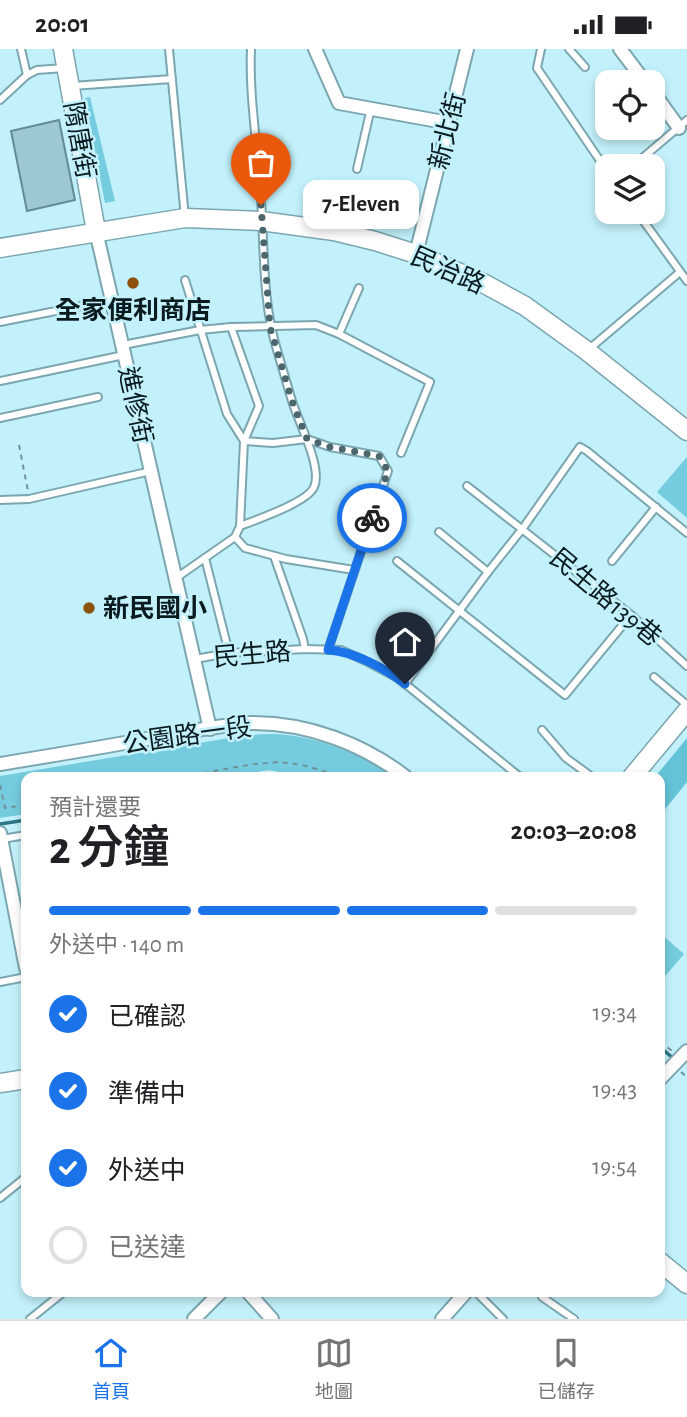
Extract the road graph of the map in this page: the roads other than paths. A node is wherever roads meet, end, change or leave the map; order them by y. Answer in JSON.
{"nodes":[{"id":1,"x":21,"y":49,"type":"edge"},
{"id":2,"x":63,"y":49,"type":"edge"},
{"id":3,"x":169,"y":49,"type":"edge"},
{"id":4,"x":251,"y":49,"type":"edge"},
{"id":5,"x":315,"y":49,"type":"edge"},
{"id":6,"x":467,"y":49,"type":"edge"},
{"id":7,"x":541,"y":49,"type":"edge"},
{"id":8,"x":569,"y":49,"type":"edge"},
{"id":9,"x":620,"y":49,"type":"edge"},
{"id":10,"x":584,"y":67,"type":"dead end"},
{"id":11,"x":66,"y":68,"type":"junction"},
{"id":12,"x":636,"y":70,"type":"edge"},
{"id":13,"x":27,"y":75,"type":"junction"},
{"id":14,"x":172,"y":79,"type":"junction"},
{"id":15,"x":70,"y":86,"type":"junction"},
{"id":16,"x":0,"y":100,"type":"edge"},
{"id":17,"x":665,"y":105,"type":"edge"},
{"id":18,"x":371,"y":108,"type":"junction"},
{"id":19,"x":449,"y":123,"type":"junction"},
{"id":20,"x":683,"y":124,"type":"edge"},
{"id":21,"x":595,"y":154,"type":"edge"},
{"id":22,"x":647,"y":154,"type":"edge"},
{"id":23,"x":357,"y":169,"type":"dead end"},
{"id":24,"x":185,"y":218,"type":"junction"},
{"id":25,"x":261,"y":221,"type":"junction"},
{"id":26,"x":646,"y":224,"type":"edge"},
{"id":27,"x":96,"y":231,"type":"junction"},
{"id":28,"x":0,"y":248,"type":"edge"},
{"id":29,"x":416,"y":254,"type":"junction"},
{"id":30,"x":680,"y":272,"type":"junction"},
{"id":31,"x":185,"y":280,"type":"dead end"},
{"id":32,"x":687,"y":281,"type":"edge"},
{"id":33,"x":359,"y":288,"type":"dead end"},
{"id":34,"x":112,"y":300,"type":"junction"},
{"id":35,"x":0,"y":323,"type":"edge"},
{"id":36,"x":231,"y":327,"type":"junction"},
{"id":37,"x":270,"y":327,"type":"junction"},
{"id":38,"x":200,"y":330,"type":"junction"},
{"id":39,"x":339,"y":334,"type":"junction"},
{"id":40,"x":124,"y":350,"type":"junction"},
{"id":41,"x":587,"y":351,"type":"junction"},
{"id":42,"x":0,"y":381,"type":"edge"},
{"id":43,"x":98,"y":397,"type":"dead end"},
{"id":44,"x":0,"y":418,"type":"edge"},
{"id":45,"x":687,"y":431,"type":"edge"},
{"id":46,"x":307,"y":439,"type":"junction"},
{"id":47,"x":244,"y":441,"type":"junction"},
{"id":48,"x":401,"y":453,"type":"dead end"},
{"id":49,"x":151,"y":471,"type":"junction"},
{"id":50,"x":467,"y":486,"type":"dead end"},
{"id":51,"x":0,"y":500,"type":"edge"},
{"id":52,"x":656,"y":507,"type":"junction"},
{"id":53,"x":240,"y":526,"type":"junction"},
{"id":54,"x":523,"y":528,"type":"junction"},
{"id":55,"x":439,"y":532,"type":"dead end"},
{"id":56,"x":687,"y":533,"type":"edge"},
{"id":57,"x":235,"y":537,"type":"junction"},
{"id":58,"x":274,"y":556,"type":"junction"},
{"id":59,"x":205,"y":558,"type":"junction"},
{"id":60,"x":397,"y":561,"type":"dead end"},
{"id":61,"x":612,"y":561,"type":"dead end"},
{"id":62,"x":354,"y":570,"type":"junction"},
{"id":63,"x":488,"y":572,"type":"junction"},
{"id":64,"x":176,"y":578,"type":"junction"},
{"id":65,"x":460,"y":610,"type":"junction"},
{"id":66,"x":631,"y":615,"type":"junction"},
{"id":67,"x":305,"y":649,"type":"junction"},
{"id":68,"x":328,"y":650,"type":"junction"},
{"id":69,"x":229,"y":653,"type":"junction"},
{"id":70,"x":195,"y":659,"type":"junction"},
{"id":71,"x":687,"y":666,"type":"edge"},
{"id":72,"x":654,"y":677,"type":"dead end"},
{"id":73,"x":405,"y":684,"type":"junction"},
{"id":74,"x":687,"y":705,"type":"edge"},
{"id":75,"x":687,"y":711,"type":"edge"},
{"id":76,"x":210,"y":729,"type":"junction"},
{"id":77,"x":542,"y":730,"type":"dead end"},
{"id":78,"x":0,"y":764,"type":"edge"},
{"id":79,"x":399,"y":772,"type":"edge"},
{"id":80,"x":514,"y":772,"type":"edge"},
{"id":81,"x":585,"y":772,"type":"edge"},
{"id":82,"x":636,"y":772,"type":"edge"},
{"id":83,"x":21,"y":835,"type":"edge"},
{"id":84,"x":0,"y":837,"type":"edge"},
{"id":85,"x":21,"y":943,"type":"edge"},
{"id":86,"x":21,"y":978,"type":"edge"},
{"id":87,"x":0,"y":982,"type":"edge"},
{"id":88,"x":678,"y":1059,"type":"edge"},
{"id":89,"x":665,"y":1073,"type":"edge"},
{"id":90,"x":21,"y":1080,"type":"edge"},
{"id":91,"x":0,"y":1083,"type":"edge"},
{"id":92,"x":21,"y":1181,"type":"edge"},
{"id":93,"x":0,"y":1198,"type":"edge"},
{"id":94,"x":665,"y":1266,"type":"edge"},
{"id":95,"x":687,"y":1284,"type":"edge"},
{"id":96,"x":58,"y":1297,"type":"edge"},
{"id":97,"x":216,"y":1297,"type":"edge"},
{"id":98,"x":252,"y":1297,"type":"edge"},
{"id":99,"x":462,"y":1297,"type":"edge"},
{"id":100,"x":481,"y":1297,"type":"edge"},
{"id":101,"x":542,"y":1297,"type":"edge"},
{"id":102,"x":30,"y":1319,"type":"edge"},
{"id":103,"x":194,"y":1319,"type":"edge"},
{"id":104,"x":272,"y":1319,"type":"edge"},
{"id":105,"x":442,"y":1319,"type":"edge"},
{"id":106,"x":503,"y":1319,"type":"edge"},
{"id":107,"x":574,"y":1319,"type":"edge"}],
"edges":[{"from":1,"to":13,"type":"lane"},
{"from":2,"to":11,"type":"street","name":"隋唐街"},
{"from":3,"to":14,"type":"lane"},
{"from":4,"to":25,"type":"lane"},
{"from":5,"to":18,"type":"street"},
{"from":6,"to":19,"type":"street","name":"新北街"},
{"from":7,"to":21,"type":"lane"},
{"from":8,"to":10,"type":"lane"},
{"from":9,"to":12,"type":"street"},
{"from":11,"to":13,"type":"lane"},
{"from":11,"to":15,"type":"street","name":"隋唐街"},
{"from":13,"to":16,"type":"lane"},
{"from":14,"to":15,"type":"lane"},
{"from":14,"to":24,"type":"lane"},
{"from":15,"to":27,"type":"street","name":"隋唐街"},
{"from":17,"to":20,"type":"street"},
{"from":18,"to":19,"type":"street"},
{"from":18,"to":23,"type":"lane"},
{"from":19,"to":29,"type":"street","name":"新北街"},
{"from":20,"to":22,"type":"lane"},
{"from":24,"to":25,"type":"street","name":"民治路"},
{"from":24,"to":27,"type":"street","name":"民治路"},
{"from":25,"to":29,"type":"street","name":"民治路"},
{"from":25,"to":37,"type":"lane"},
{"from":26,"to":30,"type":"lane"},
{"from":27,"to":28,"type":"street","name":"民治路"},
{"from":27,"to":34,"type":"street","name":"進修街"},
{"from":29,"to":41,"type":"street","name":"民治路"},
{"from":30,"to":32,"type":"lane"},
{"from":30,"to":41,"type":"lane"},
{"from":31,"to":38,"type":"lane"},
{"from":33,"to":39,"type":"lane"},
{"from":34,"to":35,"type":"lane"},
{"from":34,"to":40,"type":"street","name":"進修街"},
{"from":36,"to":37,"type":"lane"},
{"from":36,"to":38,"type":"lane"},
{"from":36,"to":47,"type":"lane"},
{"from":37,"to":39,"type":"lane"},
{"from":37,"to":46,"type":"lane"},
{"from":38,"to":40,"type":"lane"},
{"from":38,"to":47,"type":"lane"},
{"from":39,"to":48,"type":"lane"},
{"from":40,"to":42,"type":"lane"},
{"from":40,"to":49,"type":"street","name":"進修街"},
{"from":41,"to":45,"type":"street","name":"民治路"},
{"from":43,"to":44,"type":"lane"},
{"from":46,"to":47,"type":"lane"},
{"from":46,"to":53,"type":"lane"},
{"from":46,"to":62,"type":"lane"},
{"from":47,"to":53,"type":"lane"},
{"from":49,"to":51,"type":"lane"},
{"from":49,"to":64,"type":"street","name":"進修街"},
{"from":50,"to":54,"type":"lane","name":"民生路139巷"},
{"from":52,"to":54,"type":"lane"},
{"from":52,"to":56,"type":"lane"},
{"from":52,"to":61,"type":"lane"},
{"from":53,"to":57,"type":"lane"},
{"from":54,"to":63,"type":"lane"},
{"from":54,"to":66,"type":"lane","name":"民生路139巷"},
{"from":55,"to":63,"type":"lane"},
{"from":57,"to":58,"type":"lane"},
{"from":57,"to":59,"type":"lane"},
{"from":58,"to":62,"type":"lane"},
{"from":58,"to":67,"type":"lane"},
{"from":59,"to":64,"type":"lane"},
{"from":59,"to":69,"type":"lane"},
{"from":60,"to":65,"type":"lane"},
{"from":62,"to":68,"type":"lane"},
{"from":63,"to":65,"type":"lane"},
{"from":64,"to":70,"type":"street","name":"進修街"},
{"from":65,"to":66,"type":"lane"},
{"from":65,"to":73,"type":"lane"},
{"from":66,"to":71,"type":"lane","name":"民生路139巷"},
{"from":67,"to":68,"type":"lane","name":"民生路"},
{"from":67,"to":69,"type":"lane","name":"民生路"},
{"from":68,"to":73,"type":"lane","name":"民生路"},
{"from":69,"to":70,"type":"lane","name":"民生路"},
{"from":70,"to":76,"type":"street","name":"進修街"},
{"from":72,"to":74,"type":"lane"},
{"from":73,"to":80,"type":"lane","name":"民生路"},
{"from":75,"to":82,"type":"street"},
{"from":76,"to":78,"type":"street","name":"公園路一段"},
{"from":76,"to":79,"type":"street","name":"公園路一段"},
{"from":77,"to":81,"type":"lane"},
{"from":83,"to":84,"type":"lane"},
{"from":84,"to":85,"type":"street"},
{"from":86,"to":87,"type":"lane"},
{"from":88,"to":89,"type":"street"},
{"from":90,"to":91,"type":"street"},
{"from":92,"to":93,"type":"lane"},
{"from":94,"to":95,"type":"street"},
{"from":96,"to":102,"type":"lane"},
{"from":97,"to":103,"type":"street"},
{"from":98,"to":104,"type":"street"},
{"from":99,"to":105,"type":"street"},
{"from":100,"to":106,"type":"lane"},
{"from":101,"to":107,"type":"lane"}]}
